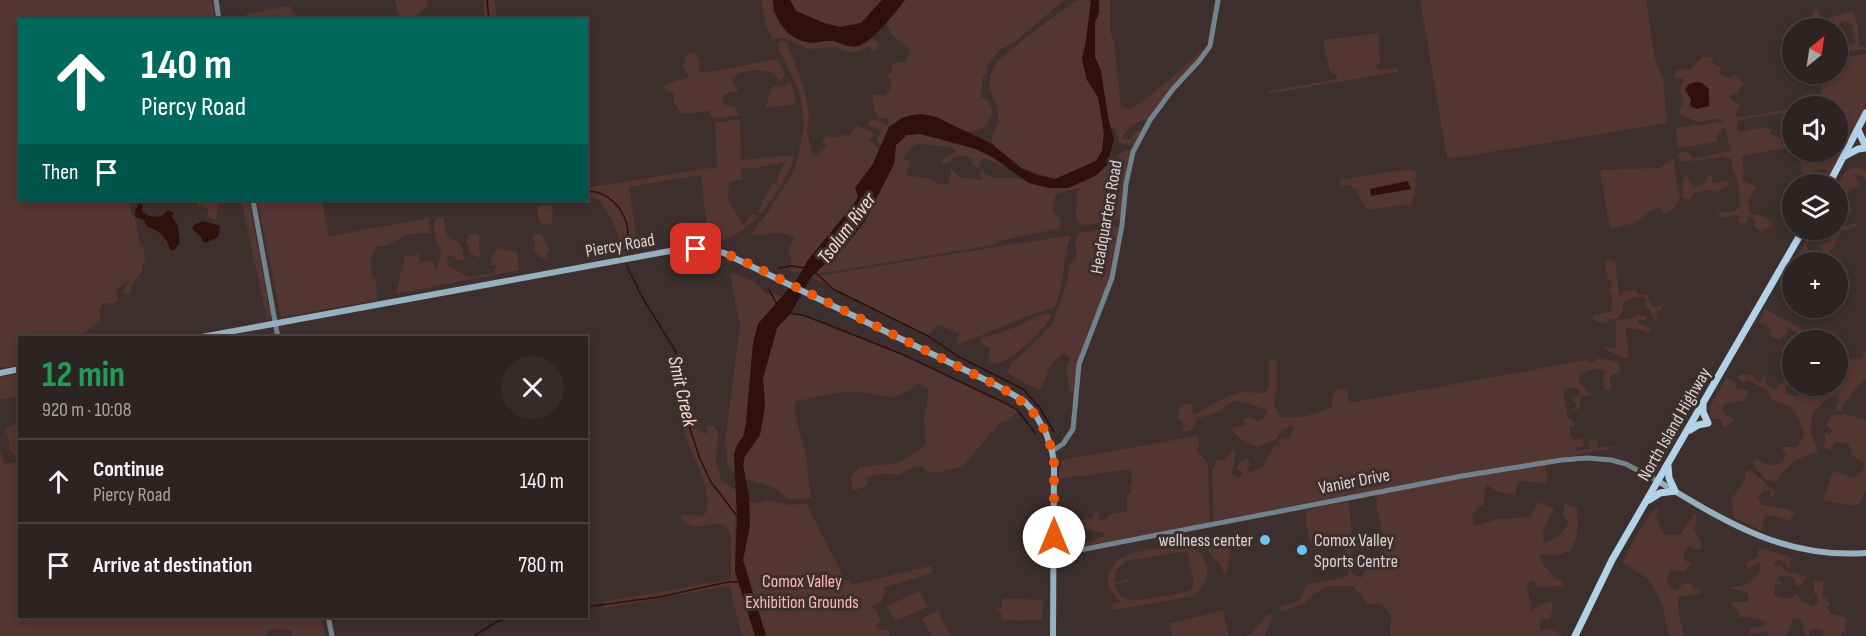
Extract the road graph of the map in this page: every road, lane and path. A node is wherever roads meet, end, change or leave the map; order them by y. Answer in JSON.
{"nodes":[{"id":1,"x":216,"y":0,"type":"edge"},
{"id":2,"x":1218,"y":0,"type":"edge"},
{"id":3,"x":219,"y":18,"type":"edge"},
{"id":4,"x":1866,"y":113,"type":"edge"},
{"id":5,"x":1858,"y":130,"type":"junction"},
{"id":6,"x":1866,"y":147,"type":"edge"},
{"id":7,"x":1848,"y":150,"type":"edge"},
{"id":8,"x":1848,"y":154,"type":"edge"},
{"id":9,"x":253,"y":201,"type":"edge"},
{"id":10,"x":1797,"y":240,"type":"edge"},
{"id":11,"x":276,"y":323,"type":"junction"},
{"id":12,"x":207,"y":336,"type":"edge"},
{"id":13,"x":278,"y":336,"type":"edge"},
{"id":14,"x":18,"y":369,"type":"edge"},
{"id":15,"x":0,"y":373,"type":"edge"},
{"id":16,"x":1703,"y":405,"type":"junction"},
{"id":17,"x":1687,"y":432,"type":"junction"},
{"id":18,"x":1052,"y":451,"type":"junction"},
{"id":19,"x":1668,"y":466,"type":"junction"},
{"id":20,"x":1658,"y":481,"type":"junction"},
{"id":21,"x":1675,"y":491,"type":"junction"},
{"id":22,"x":1647,"y":501,"type":"junction"},
{"id":23,"x":1866,"y":553,"type":"edge"},
{"id":24,"x":1054,"y":555,"type":"junction"},
{"id":25,"x":328,"y":618,"type":"edge"},
{"id":26,"x":332,"y":636,"type":"edge"},
{"id":27,"x":1053,"y":636,"type":"edge"},
{"id":28,"x":1575,"y":636,"type":"edge"}],
"edges":[{"from":1,"to":3,"type":"street"},
{"from":2,"to":18,"type":"street","name":"Headquarters Road"},
{"from":4,"to":5,"type":"main road"},
{"from":5,"to":6,"type":"main road"},
{"from":5,"to":7,"type":"main road"},
{"from":6,"to":8,"type":"main road"},
{"from":9,"to":11,"type":"street"},
{"from":10,"to":16,"type":"main road","name":"North Island Highway"},
{"from":11,"to":12,"type":"main road","name":"Piercy Road"},
{"from":11,"to":13,"type":"street"},
{"from":11,"to":18,"type":"main road","name":"Piercy Road"},
{"from":14,"to":15,"type":"main road"},
{"from":16,"to":17,"type":"main road","name":"North Island Highway"},
{"from":16,"to":17,"type":"main road"},
{"from":17,"to":19,"type":"main road","name":"North Island Highway"},
{"from":18,"to":24,"type":"main road","name":"Piercy Road"},
{"from":19,"to":20,"type":"main road","name":"North Island Highway"},
{"from":19,"to":21,"type":"main road"},
{"from":20,"to":21,"type":"main road"},
{"from":20,"to":22,"type":"main road","name":"North Island Highway"},
{"from":20,"to":24,"type":"street","name":"Vanier Drive"},
{"from":21,"to":22,"type":"main road"},
{"from":21,"to":23,"type":"main road"},
{"from":22,"to":28,"type":"main road","name":"North Island Highway"},
{"from":24,"to":27,"type":"main road"},
{"from":25,"to":26,"type":"street"}]}
